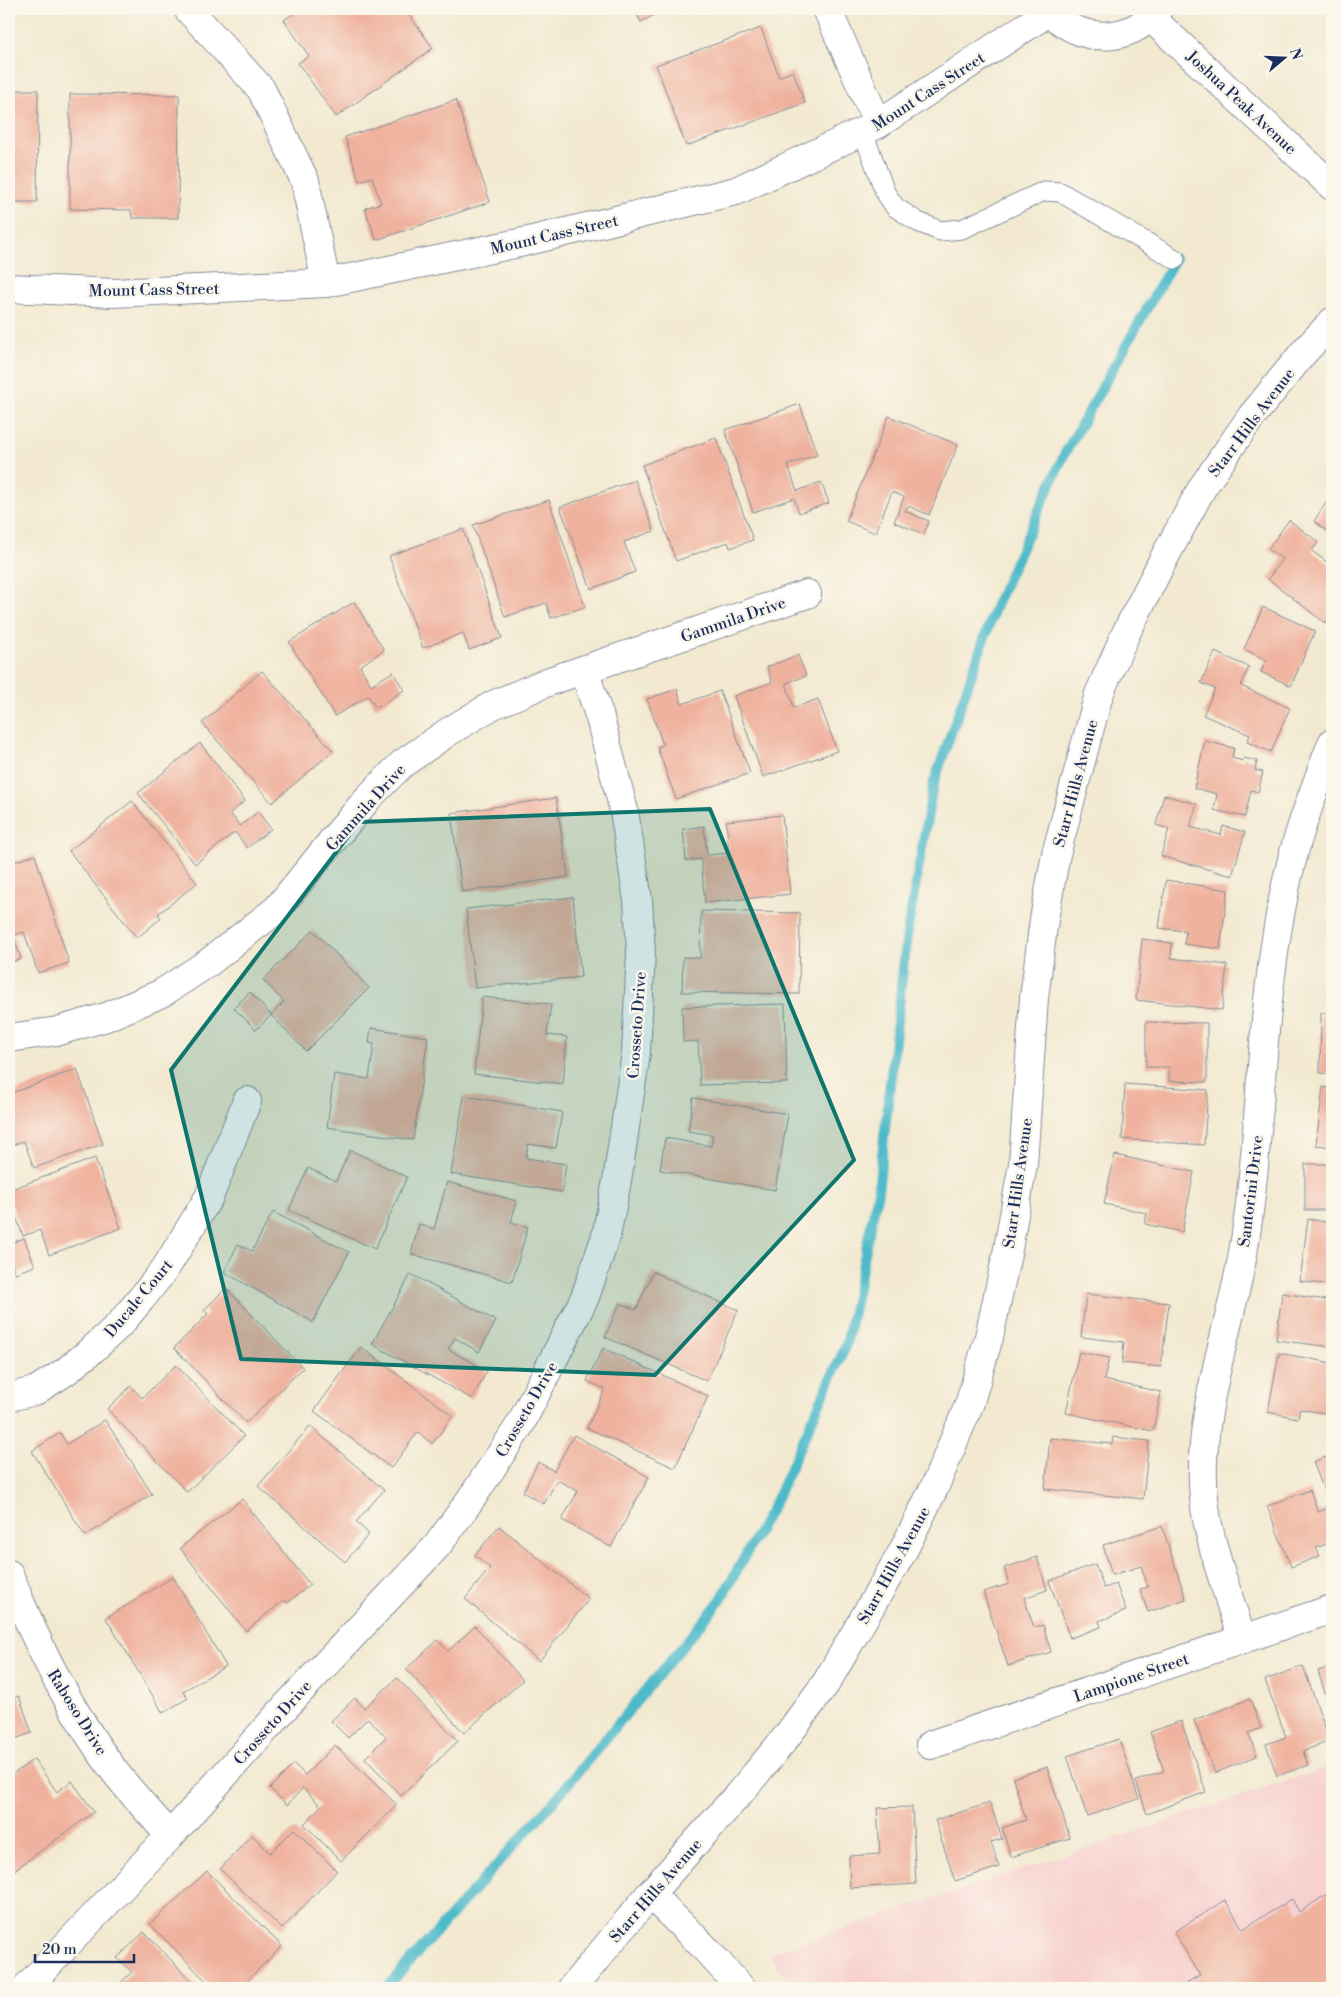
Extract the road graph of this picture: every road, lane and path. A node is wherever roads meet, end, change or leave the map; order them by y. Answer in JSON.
{"nodes":[{"id":1,"x":188,"y":9,"type":"edge"},
{"id":2,"x":827,"y":9,"type":"edge"},
{"id":3,"x":1049,"y":10,"type":"edge"},
{"id":4,"x":1155,"y":13,"type":"edge"},
{"id":5,"x":871,"y":128,"type":"junction"},
{"id":6,"x":1332,"y":186,"type":"edge"},
{"id":7,"x":1175,"y":259,"type":"dead end"},
{"id":8,"x":326,"y":283,"type":"junction"},
{"id":9,"x":9,"y":288,"type":"edge"},
{"id":10,"x":1332,"y":322,"type":"edge"},
{"id":11,"x":807,"y":594,"type":"dead end"},
{"id":12,"x":584,"y":670,"type":"junction"},
{"id":13,"x":1332,"y":743,"type":"edge"},
{"id":14,"x":9,"y":1038,"type":"edge"},
{"id":15,"x":247,"y":1101,"type":"dead end"},
{"id":16,"x":9,"y":1397,"type":"edge"},
{"id":17,"x":9,"y":1574,"type":"edge"},
{"id":18,"x":1332,"y":1610,"type":"edge"},
{"id":19,"x":1242,"y":1640,"type":"junction"},
{"id":20,"x":930,"y":1745,"type":"dead end"},
{"id":21,"x":170,"y":1836,"type":"junction"},
{"id":22,"x":650,"y":1894,"type":"junction"},
{"id":23,"x":26,"y":1988,"type":"edge"},
{"id":24,"x":572,"y":1988,"type":"edge"},
{"id":25,"x":741,"y":1988,"type":"edge"}],
"edges":[{"from":1,"to":8,"type":"street"},
{"from":2,"to":5,"type":"street"},
{"from":3,"to":4,"type":"street"},
{"from":3,"to":5,"type":"street","name":"Mount Cass Street"},
{"from":4,"to":6,"type":"street","name":"Joshua Peak Avenue"},
{"from":5,"to":7,"type":"lane"},
{"from":5,"to":8,"type":"street","name":"Mount Cass Street"},
{"from":8,"to":9,"type":"street","name":"Mount Cass Street"},
{"from":10,"to":22,"type":"street","name":"Starr Hills Avenue"},
{"from":11,"to":12,"type":"street","name":"Gammila Drive"},
{"from":12,"to":14,"type":"street","name":"Gammila Drive"},
{"from":12,"to":21,"type":"street","name":"Crosseto Drive"},
{"from":13,"to":19,"type":"street","name":"Santorini Drive"},
{"from":15,"to":16,"type":"street","name":"Ducale Court"},
{"from":17,"to":21,"type":"street","name":"Raboso Drive"},
{"from":18,"to":19,"type":"street","name":"Lampione Street"},
{"from":19,"to":20,"type":"street","name":"Lampione Street"},
{"from":21,"to":23,"type":"street","name":"Crosseto Drive"},
{"from":22,"to":24,"type":"street","name":"Starr Hills Avenue"},
{"from":22,"to":25,"type":"street"}]}
